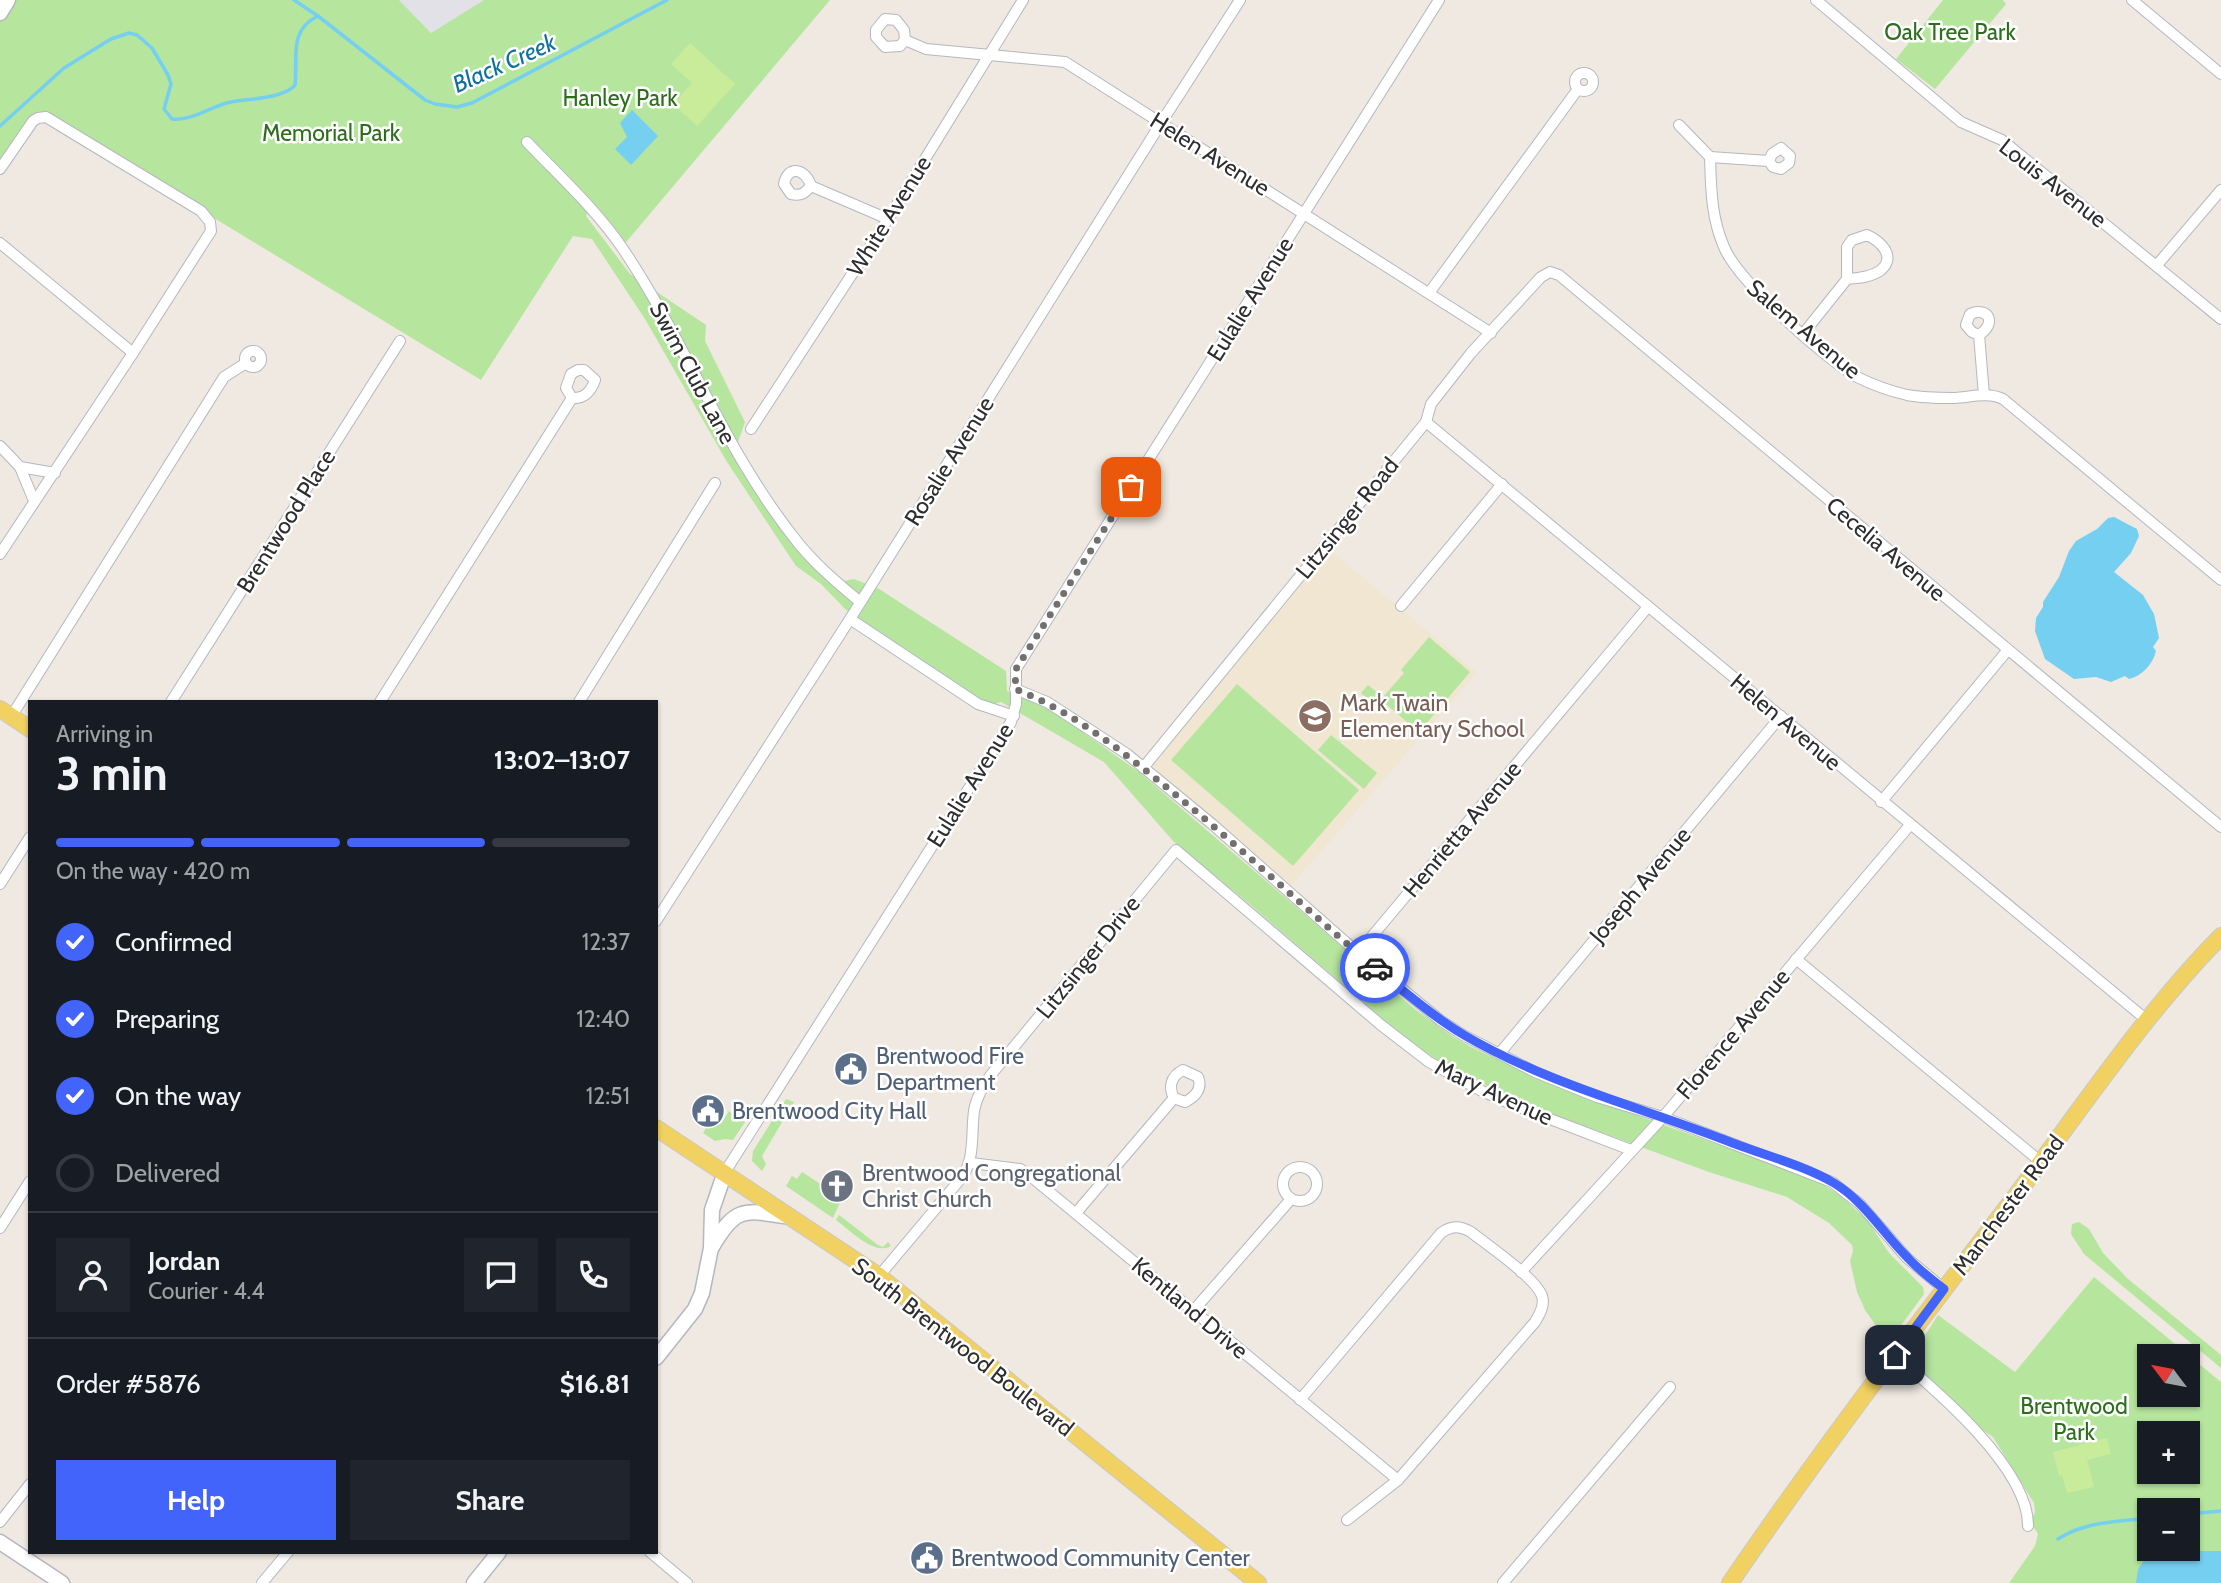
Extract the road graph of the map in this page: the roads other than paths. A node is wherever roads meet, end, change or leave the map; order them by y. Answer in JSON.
{"nodes":[{"id":1,"x":8,"y":0,"type":"edge"},
{"id":2,"x":1023,"y":0,"type":"edge"},
{"id":3,"x":1240,"y":0,"type":"edge"},
{"id":4,"x":1439,"y":0,"type":"edge"},
{"id":5,"x":1816,"y":0,"type":"edge"},
{"id":6,"x":2132,"y":0,"type":"edge"},
{"id":7,"x":0,"y":13,"type":"edge"},
{"id":8,"x":905,"y":40,"type":"dead end"},
{"id":9,"x":990,"y":54,"type":"junction"},
{"id":10,"x":2221,"y":74,"type":"edge"},
{"id":11,"x":1578,"y":89,"type":"dead end"},
{"id":12,"x":1161,"y":123,"type":"junction"},
{"id":13,"x":1679,"y":125,"type":"dead end"},
{"id":14,"x":527,"y":142,"type":"dead end"},
{"id":15,"x":1710,"y":157,"type":"junction"},
{"id":16,"x":1769,"y":161,"type":"dead end"},
{"id":17,"x":0,"y":169,"type":"edge"},
{"id":18,"x":811,"y":186,"type":"dead end"},
{"id":19,"x":2221,"y":190,"type":"edge"},
{"id":20,"x":1304,"y":213,"type":"junction"},
{"id":21,"x":888,"y":219,"type":"junction"},
{"id":22,"x":0,"y":243,"type":"edge"},
{"id":23,"x":2157,"y":265,"type":"junction"},
{"id":24,"x":1550,"y":272,"type":"joint"},
{"id":25,"x":1847,"y":279,"type":"junction"},
{"id":26,"x":1429,"y":293,"type":"junction"},
{"id":27,"x":2221,"y":319,"type":"edge"},
{"id":28,"x":1491,"y":333,"type":"junction"},
{"id":29,"x":1803,"y":334,"type":"junction"},
{"id":30,"x":1979,"y":335,"type":"dead end"},
{"id":31,"x":400,"y":341,"type":"dead end"},
{"id":32,"x":133,"y":354,"type":"junction"},
{"id":33,"x":246,"y":363,"type":"dead end"},
{"id":34,"x":1984,"y":395,"type":"junction"},
{"id":35,"x":572,"y":398,"type":"dead end"},
{"id":36,"x":1426,"y":422,"type":"junction"},
{"id":37,"x":751,"y":429,"type":"dead end"},
{"id":38,"x":0,"y":446,"type":"edge"},
{"id":39,"x":20,"y":467,"type":"junction"},
{"id":40,"x":55,"y":472,"type":"junction"},
{"id":41,"x":715,"y":483,"type":"dead end"},
{"id":42,"x":1502,"y":484,"type":"junction"},
{"id":43,"x":34,"y":501,"type":"junction"},
{"id":44,"x":0,"y":554,"type":"edge"},
{"id":45,"x":2221,"y":580,"type":"edge"},
{"id":46,"x":860,"y":602,"type":"junction"},
{"id":47,"x":1401,"y":606,"type":"dead end"},
{"id":48,"x":1647,"y":608,"type":"junction"},
{"id":49,"x":850,"y":619,"type":"junction"},
{"id":50,"x":2007,"y":651,"type":"junction"},
{"id":51,"x":1015,"y":689,"type":"junction"},
{"id":52,"x":173,"y":700,"type":"edge"},
{"id":53,"x":381,"y":700,"type":"edge"},
{"id":54,"x":580,"y":700,"type":"edge"},
{"id":55,"x":6,"y":713,"type":"edge"},
{"id":56,"x":1013,"y":716,"type":"junction"},
{"id":57,"x":1780,"y":716,"type":"junction"},
{"id":58,"x":28,"y":728,"type":"edge"},
{"id":59,"x":1143,"y":768,"type":"junction"},
{"id":60,"x":1881,"y":802,"type":"junction"},
{"id":61,"x":1910,"y":825,"type":"junction"},
{"id":62,"x":2221,"y":827,"type":"edge"},
{"id":63,"x":28,"y":840,"type":"edge"},
{"id":64,"x":1176,"y":850,"type":"joint"},
{"id":65,"x":0,"y":884,"type":"edge"},
{"id":66,"x":658,"y":918,"type":"edge"},
{"id":67,"x":2221,"y":936,"type":"edge"},
{"id":68,"x":1358,"y":953,"type":"junction"},
{"id":69,"x":1796,"y":959,"type":"junction"},
{"id":70,"x":2147,"y":1021,"type":"junction"},
{"id":71,"x":1499,"y":1054,"type":"junction"},
{"id":72,"x":1174,"y":1098,"type":"dead end"},
{"id":73,"x":1663,"y":1117,"type":"junction"},
{"id":74,"x":658,"y":1129,"type":"edge"},
{"id":75,"x":1631,"y":1150,"type":"junction"},
{"id":76,"x":2041,"y":1162,"type":"junction"},
{"id":77,"x":971,"y":1163,"type":"junction"},
{"id":78,"x":725,"y":1172,"type":"junction"},
{"id":79,"x":28,"y":1184,"type":"edge"},
{"id":80,"x":1291,"y":1199,"type":"dead end"},
{"id":81,"x":1076,"y":1213,"type":"junction"},
{"id":82,"x":791,"y":1217,"type":"junction"},
{"id":83,"x":0,"y":1228,"type":"edge"},
{"id":84,"x":711,"y":1248,"type":"junction"},
{"id":85,"x":1521,"y":1272,"type":"junction"},
{"id":86,"x":878,"y":1276,"type":"junction"},
{"id":87,"x":1944,"y":1289,"type":"junction"},
{"id":88,"x":1194,"y":1310,"type":"junction"},
{"id":89,"x":658,"y":1355,"type":"edge"},
{"id":90,"x":1895,"y":1355,"type":"junction"},
{"id":91,"x":1670,"y":1387,"type":"dead end"},
{"id":92,"x":1300,"y":1400,"type":"junction"},
{"id":93,"x":1398,"y":1480,"type":"junction"},
{"id":94,"x":28,"y":1487,"type":"edge"},
{"id":95,"x":1347,"y":1520,"type":"dead end"},
{"id":96,"x":0,"y":1522,"type":"edge"},
{"id":97,"x":2028,"y":1526,"type":"dead end"},
{"id":98,"x":0,"y":1542,"type":"edge"},
{"id":99,"x":286,"y":1554,"type":"edge"},
{"id":100,"x":497,"y":1554,"type":"edge"},
{"id":101,"x":652,"y":1554,"type":"edge"},
{"id":102,"x":62,"y":1583,"type":"edge"},
{"id":103,"x":262,"y":1583,"type":"edge"},
{"id":104,"x":474,"y":1583,"type":"edge"},
{"id":105,"x":687,"y":1583,"type":"edge"},
{"id":106,"x":1258,"y":1583,"type":"edge"},
{"id":107,"x":1503,"y":1583,"type":"edge"},
{"id":108,"x":1730,"y":1583,"type":"edge"}],
"edges":[{"from":1,"to":7,"type":"street"},
{"from":2,"to":9,"type":"street","name":"White Avenue"},
{"from":3,"to":12,"type":"street","name":"Rosalie Avenue"},
{"from":4,"to":20,"type":"street","name":"Eulalie Avenue"},
{"from":5,"to":23,"type":"street","name":"Louis Avenue"},
{"from":6,"to":10,"type":"street"},
{"from":8,"to":9,"type":"street","name":"Helen Avenue"},
{"from":9,"to":12,"type":"street","name":"Helen Avenue"},
{"from":9,"to":21,"type":"street","name":"White Avenue"},
{"from":11,"to":26,"type":"street"},
{"from":12,"to":20,"type":"street","name":"Helen Avenue"},
{"from":12,"to":46,"type":"street","name":"Rosalie Avenue"},
{"from":13,"to":15,"type":"street"},
{"from":14,"to":46,"type":"street","name":"Swim Club Lane"},
{"from":15,"to":16,"type":"street"},
{"from":15,"to":29,"type":"street","name":"Salem Avenue"},
{"from":17,"to":32,"type":"street"},
{"from":18,"to":21,"type":"street"},
{"from":19,"to":23,"type":"street"},
{"from":20,"to":26,"type":"street","name":"Helen Avenue"},
{"from":20,"to":51,"type":"street","name":"Eulalie Avenue"},
{"from":21,"to":37,"type":"street","name":"White Avenue"},
{"from":22,"to":32,"type":"street"},
{"from":23,"to":27,"type":"street","name":"Louis Avenue"},
{"from":24,"to":28,"type":"street","name":"Litzsinger Road"},
{"from":24,"to":50,"type":"street","name":"Cecelia Avenue"},
{"from":25,"to":25,"type":"street"},
{"from":25,"to":29,"type":"street"},
{"from":26,"to":28,"type":"street","name":"Helen Avenue"},
{"from":28,"to":36,"type":"street","name":"Litzsinger Road"},
{"from":29,"to":34,"type":"street","name":"Salem Avenue"},
{"from":30,"to":34,"type":"street"},
{"from":31,"to":52,"type":"street","name":"Brentwood Place"},
{"from":32,"to":40,"type":"street"},
{"from":33,"to":55,"type":"street"},
{"from":34,"to":45,"type":"street","name":"Salem Avenue"},
{"from":35,"to":53,"type":"street"},
{"from":36,"to":42,"type":"street","name":"Helen Avenue"},
{"from":36,"to":59,"type":"street","name":"Litzsinger Road"},
{"from":38,"to":39,"type":"street"},
{"from":39,"to":40,"type":"street"},
{"from":39,"to":43,"type":"street"},
{"from":40,"to":43,"type":"street"},
{"from":41,"to":54,"type":"street"},
{"from":42,"to":47,"type":"street"},
{"from":42,"to":48,"type":"street","name":"Helen Avenue"},
{"from":43,"to":44,"type":"street"},
{"from":46,"to":49,"type":"street","name":"Rosalie Avenue"},
{"from":48,"to":57,"type":"street","name":"Helen Avenue"},
{"from":48,"to":68,"type":"street","name":"Henrietta Avenue"},
{"from":49,"to":56,"type":"street"},
{"from":49,"to":66,"type":"street","name":"Rosalie Avenue"},
{"from":50,"to":60,"type":"street"},
{"from":50,"to":62,"type":"street","name":"Cecelia Avenue"},
{"from":51,"to":56,"type":"street","name":"Eulalie Avenue"},
{"from":51,"to":59,"type":"street"},
{"from":55,"to":58,"type":"main road"},
{"from":56,"to":78,"type":"street","name":"Eulalie Avenue"},
{"from":57,"to":60,"type":"street","name":"Helen Avenue"},
{"from":57,"to":71,"type":"street","name":"Joseph Avenue"},
{"from":59,"to":68,"type":"street"},
{"from":60,"to":61,"type":"street","name":"Helen Avenue"},
{"from":61,"to":69,"type":"street","name":"Florence Avenue"},
{"from":61,"to":70,"type":"street","name":"Helen Avenue"},
{"from":63,"to":65,"type":"street"},
{"from":64,"to":75,"type":"street","name":"Mary Avenue"},
{"from":64,"to":77,"type":"street","name":"Litzsinger Drive"},
{"from":67,"to":70,"type":"main road","name":"Manchester Road"},
{"from":68,"to":71,"type":"street"},
{"from":69,"to":73,"type":"street","name":"Florence Avenue"},
{"from":69,"to":76,"type":"street"},
{"from":70,"to":76,"type":"main road","name":"Manchester Road"},
{"from":71,"to":73,"type":"street"},
{"from":72,"to":81,"type":"street"},
{"from":73,"to":75,"type":"street","name":"Florence Avenue"},
{"from":73,"to":87,"type":"street"},
{"from":74,"to":78,"type":"main road","name":"South Brentwood Boulevard"},
{"from":75,"to":85,"type":"street","name":"Florence Avenue"},
{"from":76,"to":87,"type":"main road","name":"Manchester Road"},
{"from":77,"to":81,"type":"street","name":"Kentland Drive"},
{"from":77,"to":86,"type":"street"},
{"from":78,"to":82,"type":"main road","name":"South Brentwood Boulevard"},
{"from":78,"to":84,"type":"street"},
{"from":79,"to":83,"type":"street"},
{"from":80,"to":88,"type":"street"},
{"from":81,"to":88,"type":"street","name":"Kentland Drive"},
{"from":82,"to":84,"type":"street"},
{"from":82,"to":86,"type":"main road","name":"South Brentwood Boulevard"},
{"from":84,"to":89,"type":"street"},
{"from":85,"to":92,"type":"street"},
{"from":85,"to":93,"type":"street"},
{"from":86,"to":106,"type":"main road","name":"South Brentwood Boulevard"},
{"from":87,"to":90,"type":"main road","name":"Manchester Road"},
{"from":88,"to":92,"type":"street","name":"Kentland Drive"},
{"from":90,"to":97,"type":"street"},
{"from":90,"to":108,"type":"main road","name":"Manchester Road"},
{"from":91,"to":107,"type":"street"},
{"from":92,"to":93,"type":"street","name":"Kentland Drive"},
{"from":93,"to":95,"type":"street"},
{"from":94,"to":96,"type":"street"},
{"from":98,"to":102,"type":"street"},
{"from":99,"to":103,"type":"street"},
{"from":100,"to":104,"type":"street"},
{"from":101,"to":105,"type":"street"}]}
